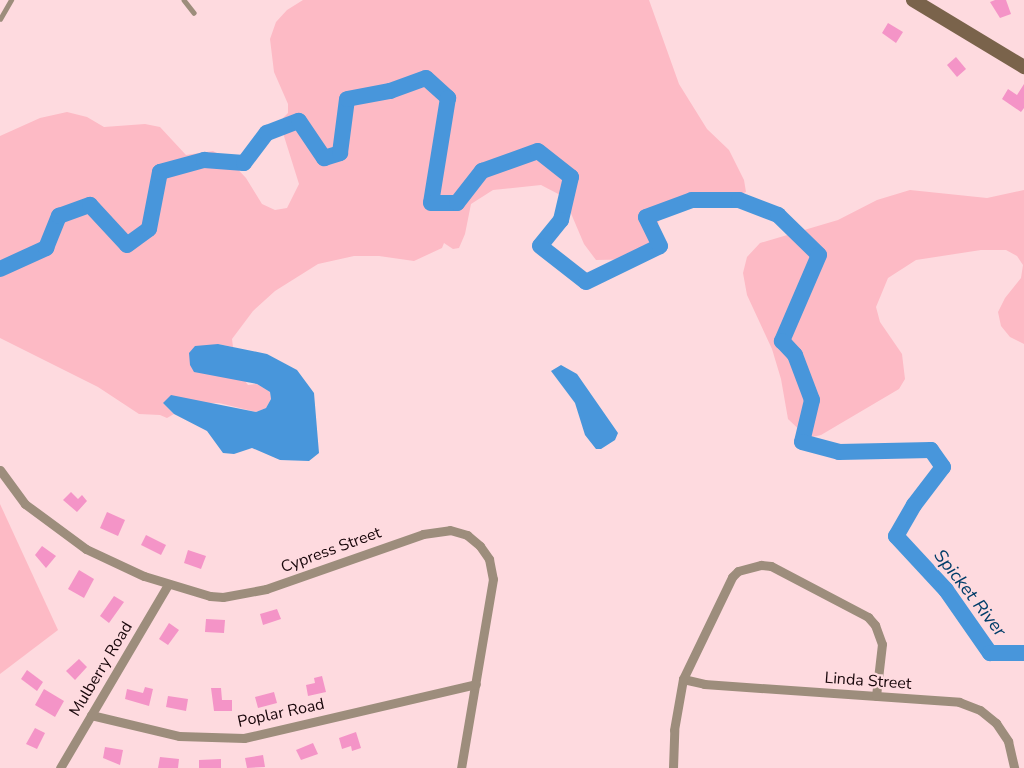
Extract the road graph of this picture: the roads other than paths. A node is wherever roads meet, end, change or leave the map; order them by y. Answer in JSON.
{"nodes":[{"id":1,"x":11,"y":0,"type":"edge"},
{"id":2,"x":184,"y":0,"type":"edge"},
{"id":3,"x":913,"y":0,"type":"edge"},
{"id":4,"x":194,"y":13,"type":"dead end"},
{"id":5,"x":0,"y":20,"type":"edge"},
{"id":6,"x":1024,"y":67,"type":"edge"},
{"id":7,"x":0,"y":470,"type":"edge"},
{"id":8,"x":168,"y":585,"type":"junction"},
{"id":9,"x":683,"y":679,"type":"junction"},
{"id":10,"x":476,"y":684,"type":"junction"},
{"id":11,"x":876,"y":696,"type":"junction"},
{"id":12,"x":91,"y":715,"type":"junction"},
{"id":13,"x":60,"y":768,"type":"edge"},
{"id":14,"x":460,"y":768,"type":"edge"},
{"id":15,"x":673,"y":768,"type":"edge"},
{"id":16,"x":1014,"y":768,"type":"edge"}],
"edges":[{"from":1,"to":5,"type":"lane"},
{"from":2,"to":4,"type":"lane"},
{"from":3,"to":6,"type":"street"},
{"from":7,"to":8,"type":"street","name":"Cypress Street"},
{"from":8,"to":10,"type":"street","name":"Cypress Street"},
{"from":8,"to":12,"type":"street","name":"Mulberry Road"},
{"from":9,"to":11,"type":"street","name":"Linda Street"},
{"from":9,"to":11,"type":"street"},
{"from":9,"to":15,"type":"street"},
{"from":10,"to":12,"type":"street","name":"Poplar Road"},
{"from":10,"to":14,"type":"street","name":"Cypress Street"},
{"from":11,"to":16,"type":"street","name":"Linda Street"},
{"from":12,"to":13,"type":"street","name":"Mulberry Road"}]}
